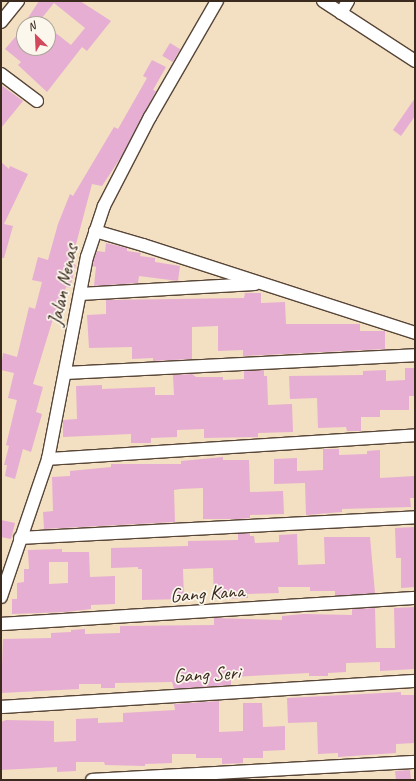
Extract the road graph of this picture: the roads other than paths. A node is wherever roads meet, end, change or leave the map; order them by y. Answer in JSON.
{"nodes":[{"id":1,"x":18,"y":1,"type":"edge"},
{"id":2,"x":217,"y":1,"type":"edge"},
{"id":3,"x":323,"y":1,"type":"edge"},
{"id":4,"x":348,"y":1,"type":"edge"},
{"id":5,"x":341,"y":13,"type":"junction"},
{"id":6,"x":1,"y":22,"type":"edge"},
{"id":7,"x":415,"y":61,"type":"edge"},
{"id":8,"x":1,"y":74,"type":"edge"},
{"id":9,"x":37,"y":101,"type":"dead end"},
{"id":10,"x":95,"y":232,"type":"junction"},
{"id":11,"x":262,"y":283,"type":"junction"},
{"id":12,"x":80,"y":294,"type":"junction"},
{"id":13,"x":415,"y":333,"type":"edge"},
{"id":14,"x":415,"y":355,"type":"edge"},
{"id":15,"x":65,"y":373,"type":"junction"},
{"id":16,"x":415,"y":435,"type":"edge"},
{"id":17,"x":48,"y":459,"type":"junction"},
{"id":18,"x":415,"y":517,"type":"edge"},
{"id":19,"x":20,"y":538,"type":"junction"},
{"id":20,"x":1,"y":597,"type":"edge"},
{"id":21,"x":415,"y":598,"type":"edge"},
{"id":22,"x":1,"y":624,"type":"edge"},
{"id":23,"x":415,"y":681,"type":"edge"},
{"id":24,"x":1,"y":707,"type":"edge"},
{"id":25,"x":415,"y":762,"type":"edge"},
{"id":26,"x":92,"y":780,"type":"edge"}],
"edges":[{"from":1,"to":6,"type":"street"},
{"from":2,"to":10,"type":"street","name":"Jalan Nenas"},
{"from":3,"to":5,"type":"street"},
{"from":4,"to":5,"type":"street"},
{"from":5,"to":7,"type":"street"},
{"from":8,"to":9,"type":"street"},
{"from":10,"to":11,"type":"street"},
{"from":10,"to":12,"type":"street","name":"Jalan Nenas"},
{"from":11,"to":12,"type":"street"},
{"from":11,"to":13,"type":"street"},
{"from":12,"to":15,"type":"street","name":"Jalan Nenas"},
{"from":14,"to":15,"type":"street"},
{"from":15,"to":17,"type":"street","name":"Jalan Nenas"},
{"from":16,"to":17,"type":"street"},
{"from":17,"to":19,"type":"street","name":"Jalan Nenas"},
{"from":18,"to":19,"type":"street"},
{"from":19,"to":20,"type":"street","name":"Jalan Nenas"},
{"from":21,"to":22,"type":"street","name":"Gang Kana"},
{"from":23,"to":24,"type":"street","name":"Gang Seri"},
{"from":25,"to":26,"type":"street"}]}
